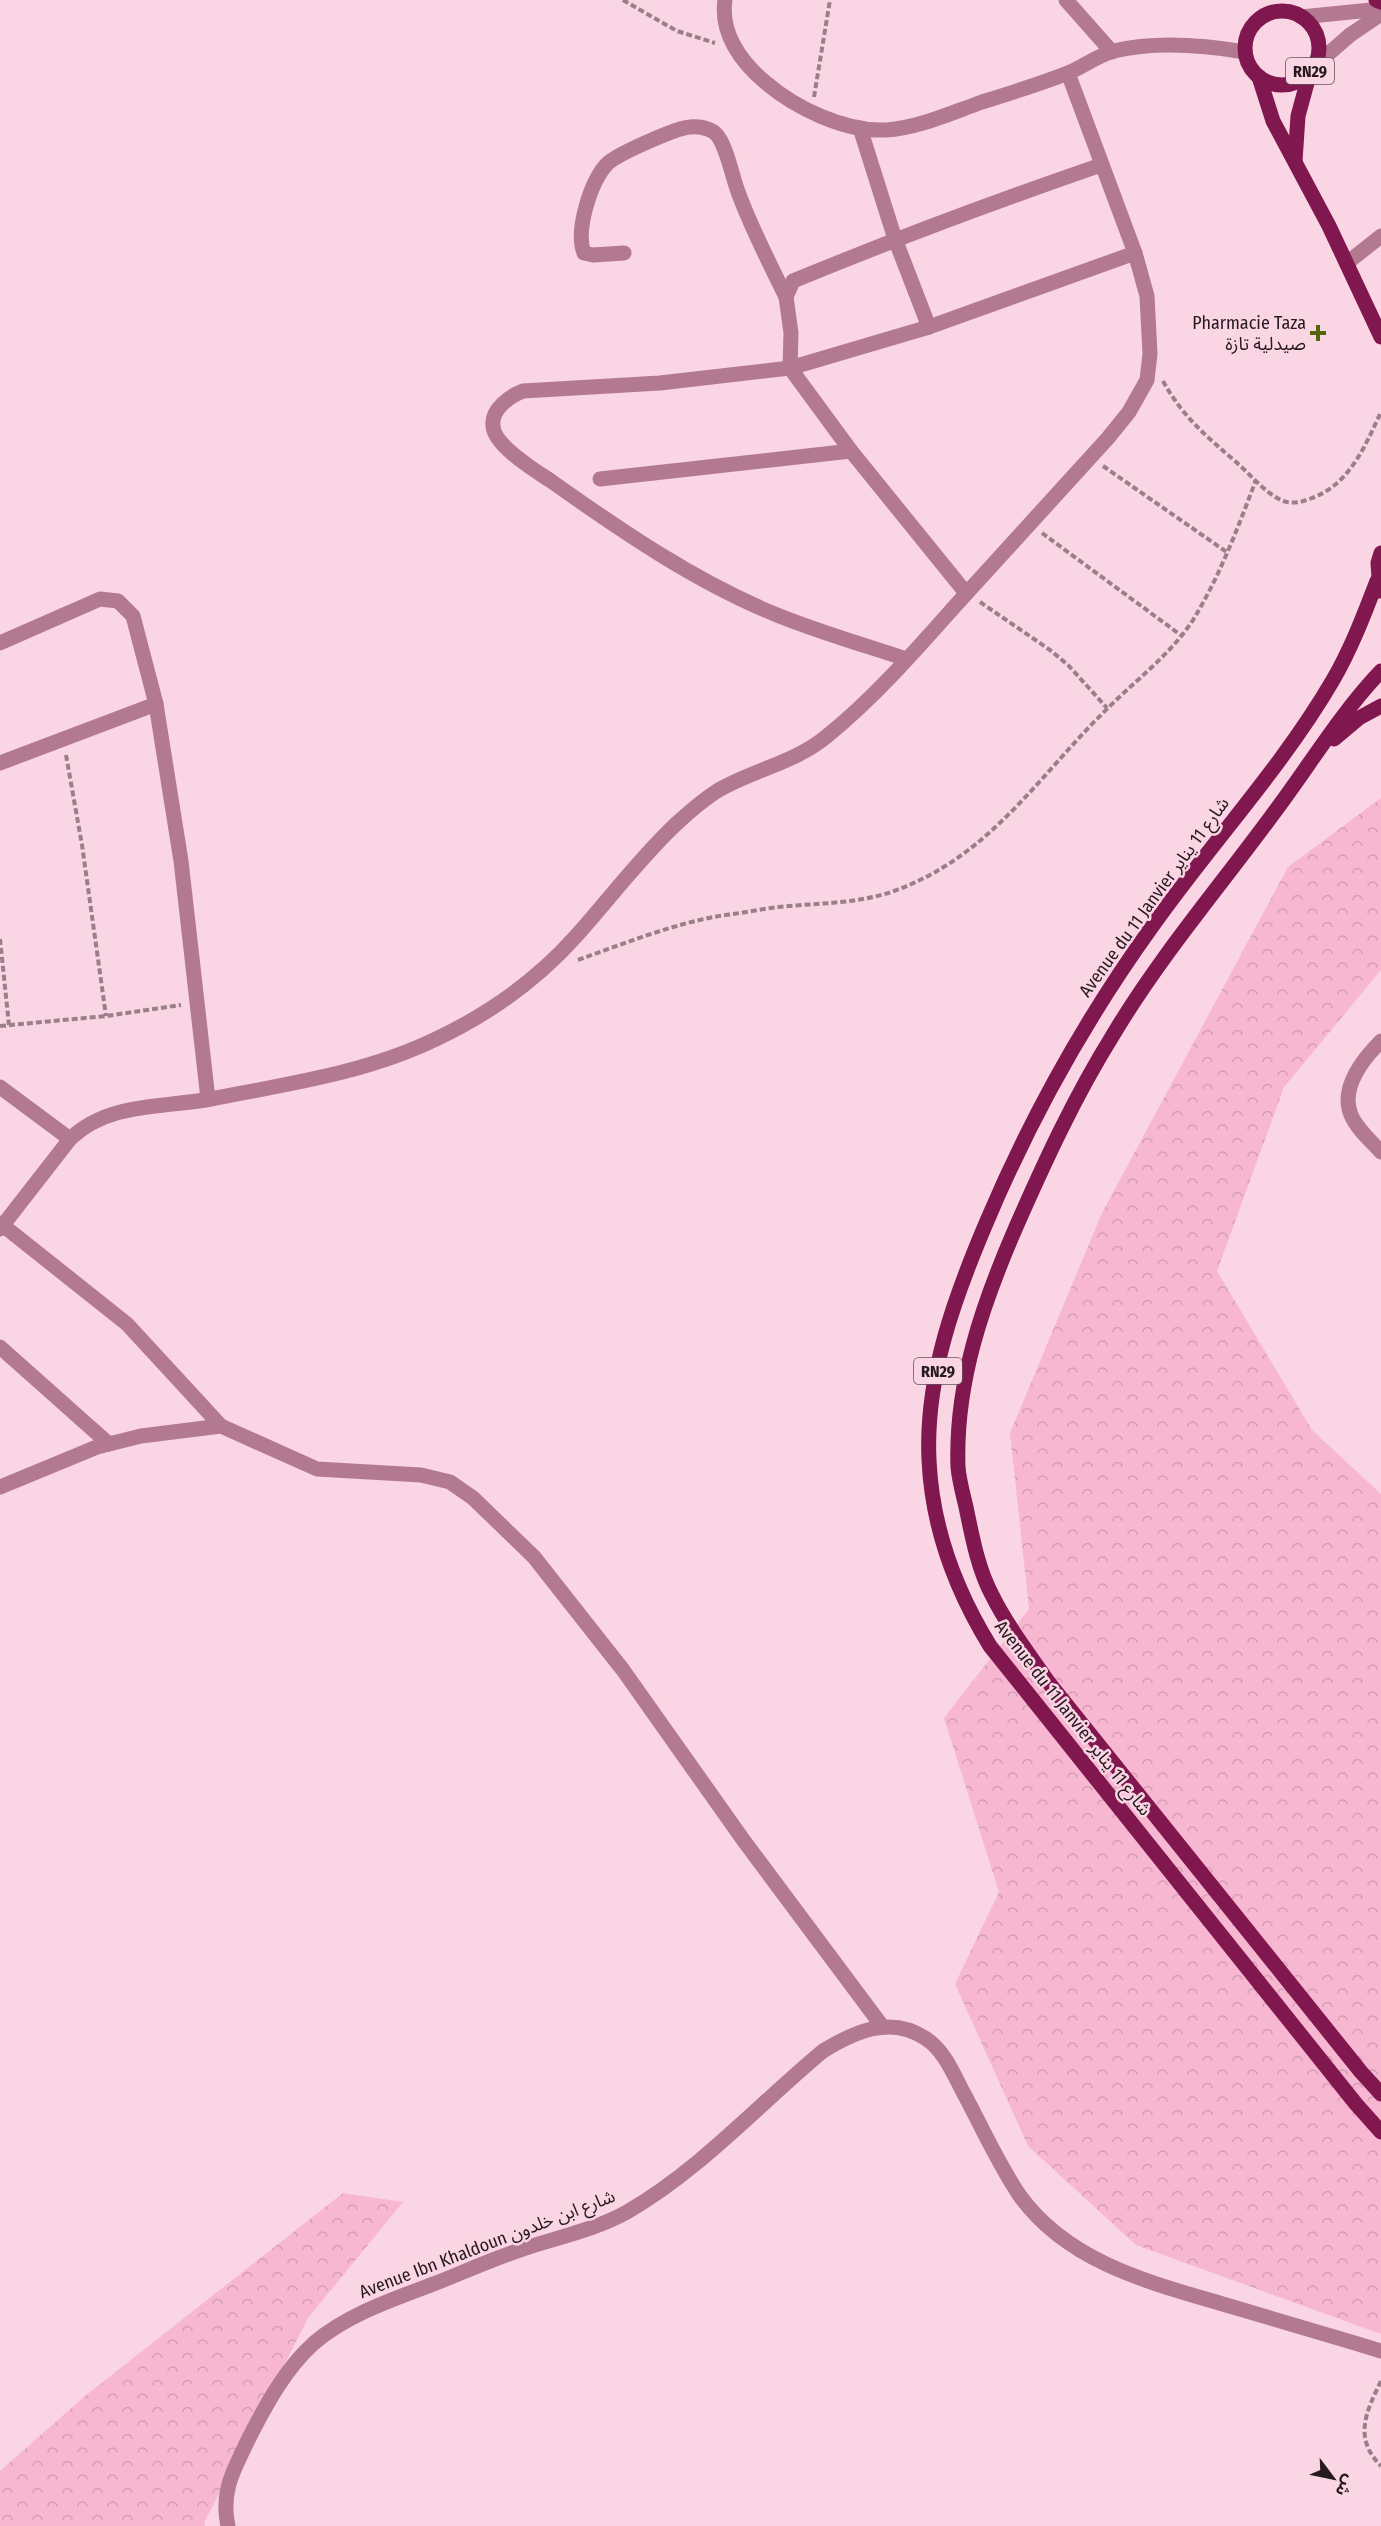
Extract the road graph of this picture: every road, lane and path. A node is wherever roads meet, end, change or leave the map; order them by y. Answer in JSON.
{"nodes":[{"id":1,"x":623,"y":0,"type":"edge"},
{"id":2,"x":725,"y":0,"type":"edge"},
{"id":3,"x":830,"y":0,"type":"edge"},
{"id":4,"x":1066,"y":0,"type":"edge"},
{"id":5,"x":1266,"y":0,"type":"edge"},
{"id":6,"x":1376,"y":0,"type":"edge"},
{"id":7,"x":1381,"y":2,"type":"edge"},
{"id":8,"x":1381,"y":9,"type":"edge"},
{"id":9,"x":1298,"y":11,"type":"edge"},
{"id":10,"x":1381,"y":14,"type":"edge"},
{"id":11,"x":1261,"y":18,"type":"junction"},
{"id":12,"x":736,"y":49,"type":"junction"},
{"id":13,"x":1112,"y":52,"type":"junction"},
{"id":14,"x":1245,"y":52,"type":"junction"},
{"id":15,"x":1311,"y":70,"type":"junction"},
{"id":16,"x":1068,"y":73,"type":"junction"},
{"id":17,"x":1259,"y":76,"type":"junction"},
{"id":18,"x":812,"y":112,"type":"junction"},
{"id":19,"x":860,"y":128,"type":"junction"},
{"id":20,"x":1295,"y":161,"type":"junction"},
{"id":21,"x":1101,"y":165,"type":"junction"},
{"id":22,"x":1381,"y":236,"type":"edge"},
{"id":23,"x":895,"y":239,"type":"junction"},
{"id":24,"x":624,"y":253,"type":"dead end"},
{"id":25,"x":1135,"y":253,"type":"junction"},
{"id":26,"x":1347,"y":263,"type":"junction"},
{"id":27,"x":786,"y":297,"type":"junction"},
{"id":28,"x":929,"y":327,"type":"junction"},
{"id":29,"x":1381,"y":338,"type":"edge"},
{"id":30,"x":790,"y":368,"type":"junction"},
{"id":31,"x":1160,"y":375,"type":"dead end"},
{"id":32,"x":1381,"y":412,"type":"edge"},
{"id":33,"x":851,"y":451,"type":"junction"},
{"id":34,"x":1090,"y":458,"type":"junction"},
{"id":35,"x":600,"y":479,"type":"dead end"},
{"id":36,"x":1256,"y":480,"type":"junction"},
{"id":37,"x":1030,"y":524,"type":"junction"},
{"id":38,"x":1228,"y":553,"type":"junction"},
{"id":39,"x":1381,"y":553,"type":"edge"},
{"id":40,"x":1379,"y":588,"type":"edge"},
{"id":41,"x":966,"y":593,"type":"junction"},
{"id":42,"x":1182,"y":636,"type":"junction"},
{"id":43,"x":0,"y":643,"type":"edge"},
{"id":44,"x":906,"y":659,"type":"junction"},
{"id":45,"x":1381,"y":671,"type":"edge"},
{"id":46,"x":156,"y":704,"type":"junction"},
{"id":47,"x":1381,"y":706,"type":"edge"},
{"id":48,"x":1107,"y":708,"type":"junction"},
{"id":49,"x":63,"y":740,"type":"junction"},
{"id":50,"x":1317,"y":752,"type":"junction"},
{"id":51,"x":0,"y":763,"type":"edge"},
{"id":52,"x":0,"y":939,"type":"edge"},
{"id":53,"x":571,"y":963,"type":"dead end"},
{"id":54,"x":197,"y":1003,"type":"junction"},
{"id":55,"x":106,"y":1016,"type":"junction"},
{"id":56,"x":9,"y":1025,"type":"junction"},
{"id":57,"x":0,"y":1026,"type":"edge"},
{"id":58,"x":1381,"y":1041,"type":"edge"},
{"id":59,"x":0,"y":1088,"type":"edge"},
{"id":60,"x":208,"y":1099,"type":"junction"},
{"id":61,"x":70,"y":1139,"type":"junction"},
{"id":62,"x":1381,"y":1152,"type":"edge"},
{"id":63,"x":1,"y":1226,"type":"edge"},
{"id":64,"x":0,"y":1347,"type":"edge"},
{"id":65,"x":221,"y":1426,"type":"junction"},
{"id":66,"x":109,"y":1444,"type":"junction"},
{"id":67,"x":0,"y":1487,"type":"edge"},
{"id":68,"x":882,"y":2026,"type":"junction"},
{"id":69,"x":1381,"y":2094,"type":"edge"},
{"id":70,"x":1381,"y":2132,"type":"edge"},
{"id":71,"x":1381,"y":2351,"type":"edge"},
{"id":72,"x":1381,"y":2381,"type":"edge"},
{"id":73,"x":1381,"y":2466,"type":"edge"},
{"id":74,"x":228,"y":2526,"type":"edge"}],
"edges":[{"from":1,"to":12,"type":"path"},
{"from":2,"to":12,"type":"street"},
{"from":3,"to":18,"type":"path"},
{"from":4,"to":13,"type":"street"},
{"from":5,"to":11,"type":"main road"},
{"from":6,"to":7,"type":"main road"},
{"from":8,"to":9,"type":"street"},
{"from":9,"to":11,"type":"main road"},
{"from":9,"to":15,"type":"main road","number":"RN29"},
{"from":10,"to":15,"type":"street"},
{"from":11,"to":14,"type":"main road"},
{"from":12,"to":18,"type":"street"},
{"from":13,"to":14,"type":"street"},
{"from":13,"to":16,"type":"street"},
{"from":14,"to":17,"type":"main road","number":"RN29"},
{"from":15,"to":17,"type":"main road","number":"RN29"},
{"from":15,"to":20,"type":"main road","number":"RN29"},
{"from":16,"to":19,"type":"street"},
{"from":16,"to":21,"type":"street"},
{"from":17,"to":20,"type":"main road","number":"RN29"},
{"from":18,"to":19,"type":"street"},
{"from":19,"to":23,"type":"street"},
{"from":20,"to":26,"type":"main road","number":"RN29"},
{"from":21,"to":23,"type":"street"},
{"from":21,"to":25,"type":"street"},
{"from":22,"to":26,"type":"street"},
{"from":23,"to":27,"type":"street"},
{"from":23,"to":28,"type":"street"},
{"from":24,"to":27,"type":"street"},
{"from":25,"to":28,"type":"street"},
{"from":25,"to":34,"type":"street"},
{"from":26,"to":29,"type":"main road","number":"RN29"},
{"from":27,"to":30,"type":"street"},
{"from":28,"to":30,"type":"street"},
{"from":30,"to":33,"type":"street"},
{"from":30,"to":44,"type":"street"},
{"from":31,"to":36,"type":"path"},
{"from":32,"to":36,"type":"path"},
{"from":33,"to":35,"type":"street"},
{"from":33,"to":41,"type":"street"},
{"from":34,"to":37,"type":"street"},
{"from":34,"to":38,"type":"path"},
{"from":36,"to":38,"type":"path"},
{"from":37,"to":41,"type":"street"},
{"from":37,"to":42,"type":"path"},
{"from":38,"to":42,"type":"path"},
{"from":39,"to":40,"type":"main road","number":"RN29"},
{"from":40,"to":70,"type":"main road","name":"Avenue du 11 Janvier شارع 11 يناير","number":"RN29"},
{"from":41,"to":44,"type":"street"},
{"from":41,"to":48,"type":"path"},
{"from":42,"to":48,"type":"path"},
{"from":43,"to":46,"type":"street"},
{"from":44,"to":60,"type":"street"},
{"from":45,"to":50,"type":"main road","name":"Avenue du 11 Janvier شارع 11 يناير","number":"RN29"},
{"from":46,"to":49,"type":"street"},
{"from":46,"to":54,"type":"street"},
{"from":47,"to":50,"type":"main road"},
{"from":48,"to":53,"type":"path"},
{"from":49,"to":51,"type":"street"},
{"from":49,"to":55,"type":"path"},
{"from":50,"to":69,"type":"main road","name":"Avenue du 11 Janvier شارع 11 يناير","number":"RN29"},
{"from":52,"to":56,"type":"path"},
{"from":54,"to":55,"type":"path"},
{"from":54,"to":60,"type":"street"},
{"from":55,"to":56,"type":"path"},
{"from":56,"to":57,"type":"path"},
{"from":58,"to":62,"type":"street"},
{"from":59,"to":61,"type":"street"},
{"from":60,"to":61,"type":"street"},
{"from":61,"to":63,"type":"street"},
{"from":63,"to":65,"type":"street"},
{"from":64,"to":66,"type":"street"},
{"from":65,"to":66,"type":"street"},
{"from":65,"to":68,"type":"street"},
{"from":66,"to":67,"type":"street"},
{"from":68,"to":71,"type":"street","name":"Avenue Ibn Khaldoun شارع ابن خلدون"},
{"from":68,"to":74,"type":"street","name":"Avenue Ibn Khaldoun شارع ابن خلدون"},
{"from":72,"to":73,"type":"path"}]}
